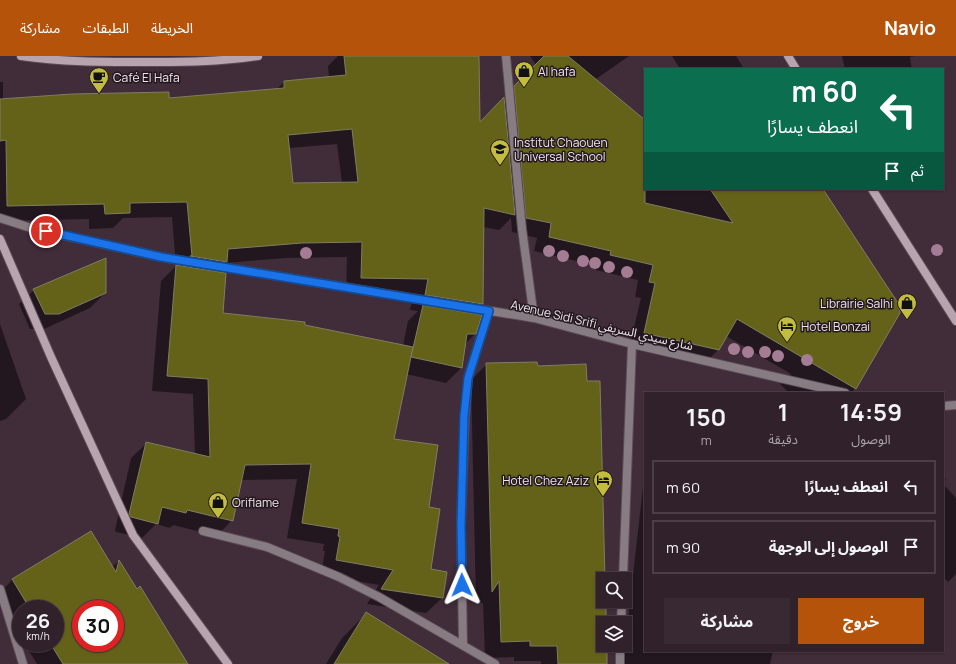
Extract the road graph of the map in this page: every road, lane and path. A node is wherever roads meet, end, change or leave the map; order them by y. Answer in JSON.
{"nodes":[{"id":1,"x":21,"y":56,"type":"edge"},
{"id":2,"x":258,"y":56,"type":"edge"},
{"id":3,"x":506,"y":56,"type":"edge"},
{"id":4,"x":788,"y":56,"type":"edge"},
{"id":5,"x":190,"y":59,"type":"edge"},
{"id":6,"x":795,"y":68,"type":"edge"},
{"id":7,"x":873,"y":190,"type":"edge"},
{"id":8,"x":0,"y":218,"type":"edge"},
{"id":9,"x":0,"y":238,"type":"edge"},
{"id":10,"x":489,"y":311,"type":"junction"},
{"id":11,"x":534,"y":318,"type":"junction"},
{"id":12,"x":956,"y":321,"type":"edge"},
{"id":13,"x":632,"y":344,"type":"junction"},
{"id":14,"x":841,"y":392,"type":"edge"},
{"id":15,"x":944,"y":406,"type":"edge"},
{"id":16,"x":956,"y":406,"type":"edge"},
{"id":17,"x":203,"y":531,"type":"dead end"},
{"id":18,"x":623,"y":572,"type":"edge"},
{"id":19,"x":0,"y":589,"type":"edge"},
{"id":20,"x":463,"y":645,"type":"junction"},
{"id":21,"x":620,"y":652,"type":"edge"},
{"id":22,"x":23,"y":664,"type":"edge"},
{"id":23,"x":228,"y":664,"type":"edge"},
{"id":24,"x":496,"y":664,"type":"edge"},
{"id":25,"x":620,"y":664,"type":"edge"}],
"edges":[{"from":1,"to":5,"type":"street"},
{"from":2,"to":5,"type":"street"},
{"from":3,"to":11,"type":"street"},
{"from":4,"to":6,"type":"street"},
{"from":7,"to":12,"type":"street"},
{"from":8,"to":10,"type":"street","name":"Avenue Sidi Srifi شارع سيدي السريفي"},
{"from":9,"to":23,"type":"street"},
{"from":10,"to":11,"type":"street","name":"Avenue Sidi Srifi شارع سيدي السريفي"},
{"from":10,"to":20,"type":"street"},
{"from":11,"to":13,"type":"street","name":"Avenue Sidi Srifi شارع سيدي السريفي"},
{"from":13,"to":14,"type":"street","name":"Avenue Sidi Srifi شارع سيدي السريفي"},
{"from":13,"to":18,"type":"street"},
{"from":15,"to":16,"type":"street"},
{"from":17,"to":20,"type":"street"},
{"from":19,"to":22,"type":"street"},
{"from":20,"to":24,"type":"street"},
{"from":21,"to":25,"type":"street"}]}
